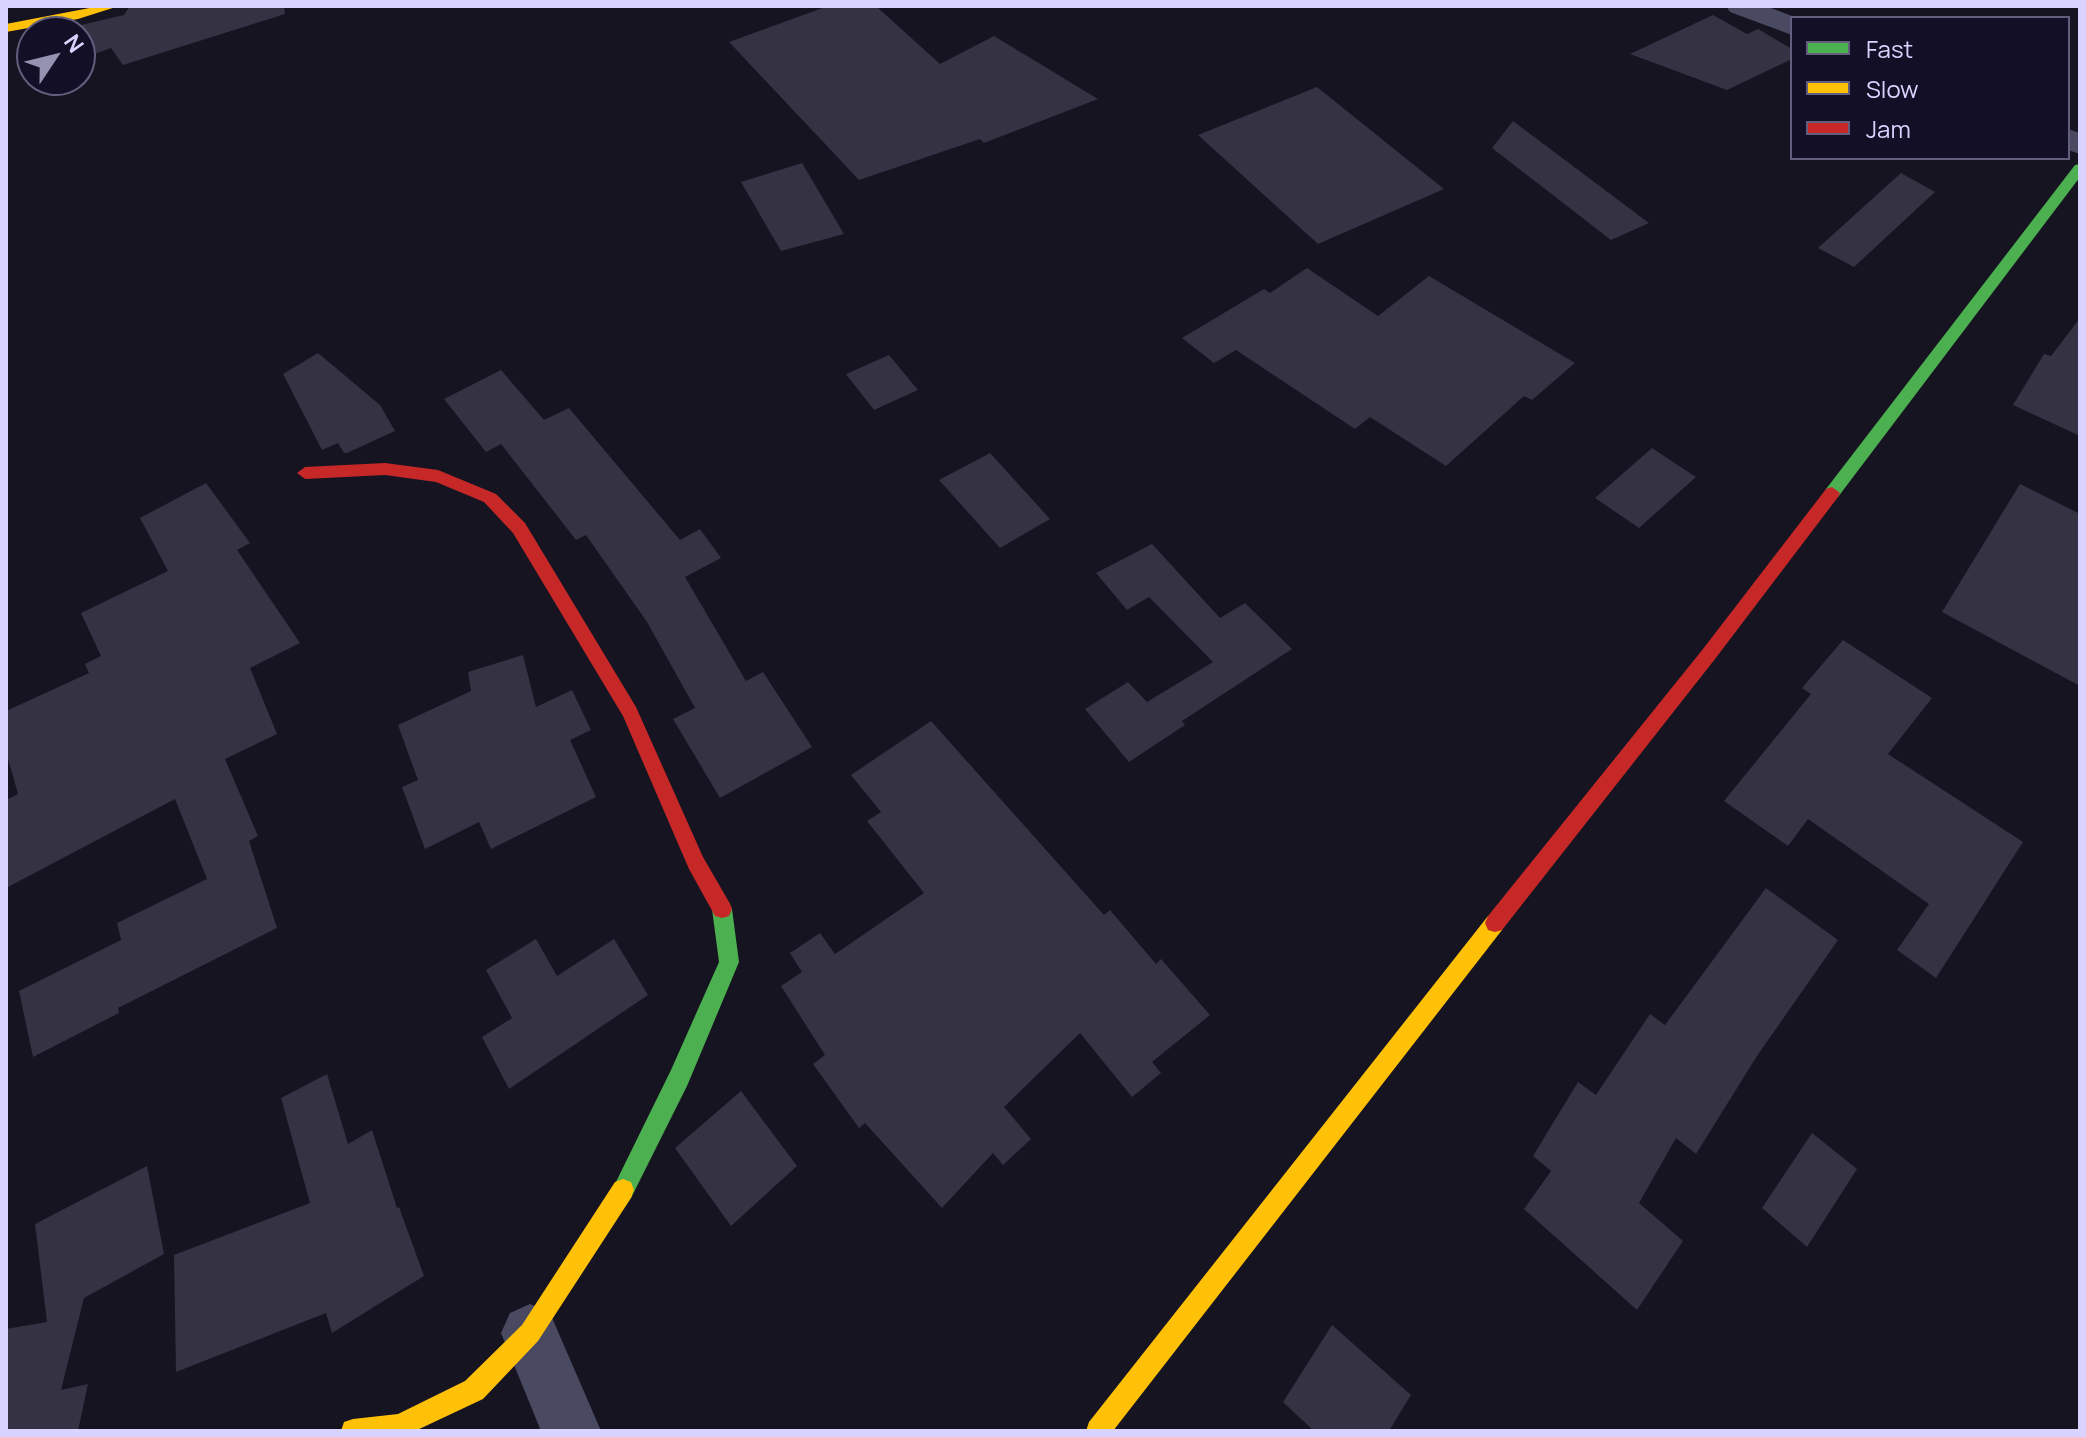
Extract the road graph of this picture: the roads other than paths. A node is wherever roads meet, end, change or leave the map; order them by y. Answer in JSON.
{"nodes":[{"id":1,"x":113,"y":6,"type":"edge"},
{"id":2,"x":1740,"y":6,"type":"edge"},
{"id":3,"x":1790,"y":25,"type":"edge"},
{"id":4,"x":6,"y":28,"type":"edge"},
{"id":5,"x":2080,"y":168,"type":"edge"},
{"id":6,"x":305,"y":473,"type":"dead end"},
{"id":7,"x":530,"y":1333,"type":"junction"},
{"id":8,"x":353,"y":1431,"type":"edge"},
{"id":9,"x":571,"y":1431,"type":"edge"},
{"id":10,"x":1098,"y":1431,"type":"edge"}],
"edges":[{"from":1,"to":4,"type":"main road"},
{"from":2,"to":3,"type":"street"},
{"from":5,"to":10,"type":"main road"},
{"from":6,"to":7,"type":"main road"},
{"from":7,"to":8,"type":"main road"},
{"from":7,"to":9,"type":"street"}]}
